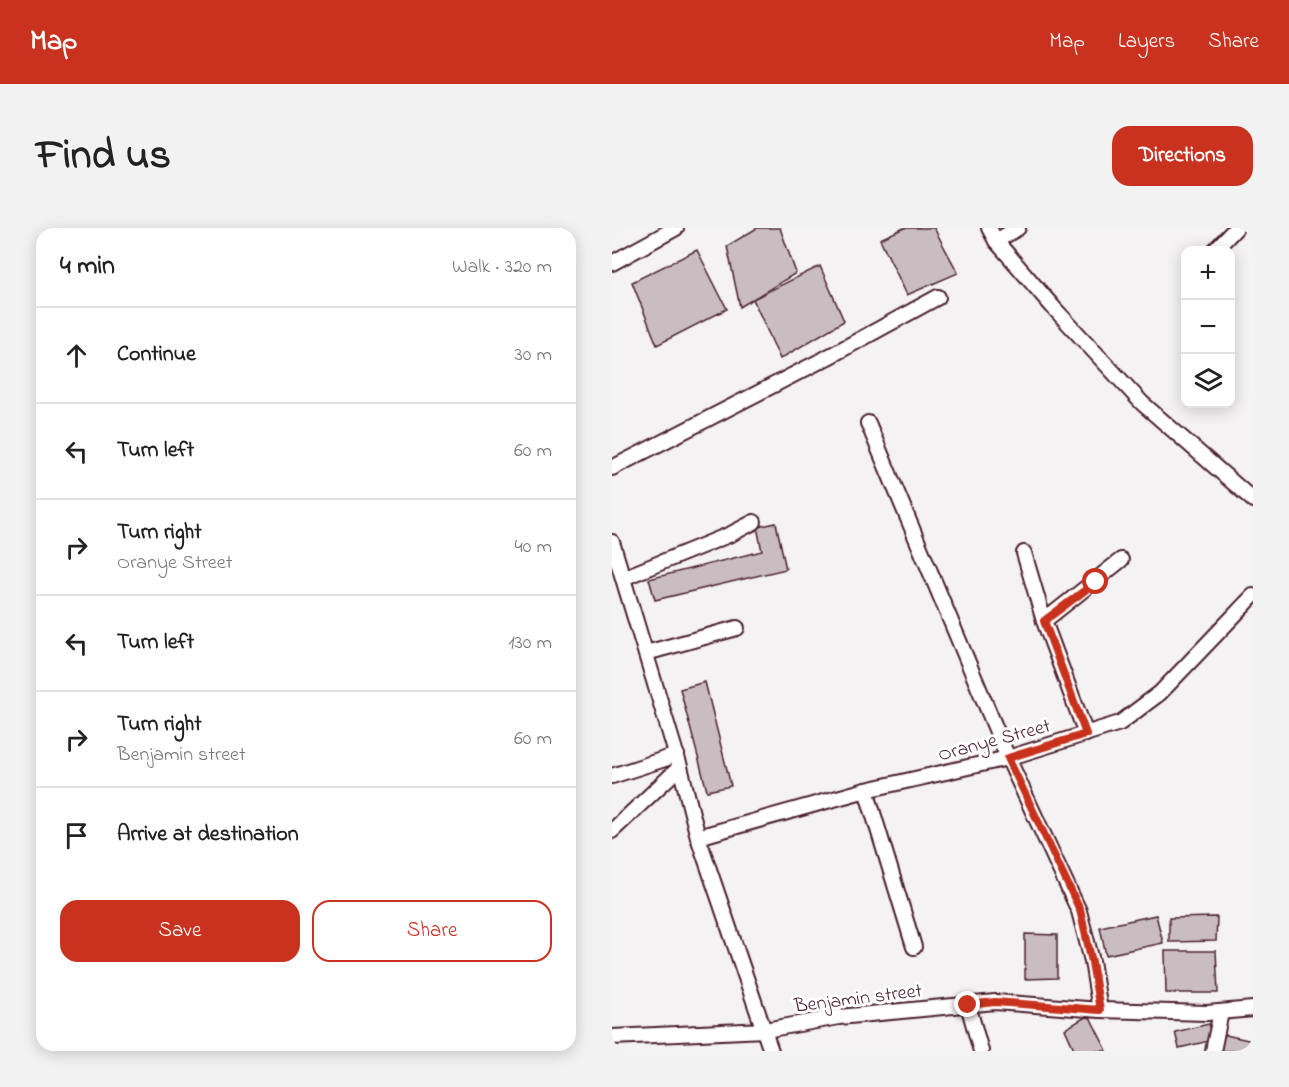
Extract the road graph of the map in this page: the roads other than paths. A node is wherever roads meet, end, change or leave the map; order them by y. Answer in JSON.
{"nodes":[{"id":1,"x":676,"y":228,"type":"edge"},
{"id":2,"x":989,"y":228,"type":"edge"},
{"id":3,"x":1018,"y":228,"type":"edge"},
{"id":4,"x":1236,"y":228,"type":"edge"},
{"id":5,"x":996,"y":241,"type":"junction"},
{"id":6,"x":1219,"y":246,"type":"edge"},
{"id":7,"x":613,"y":261,"type":"edge"},
{"id":8,"x":938,"y":297,"type":"dead end"},
{"id":9,"x":868,"y":423,"type":"dead end"},
{"id":10,"x":612,"y":468,"type":"edge"},
{"id":11,"x":1253,"y":500,"type":"edge"},
{"id":12,"x":754,"y":522,"type":"dead end"},
{"id":13,"x":612,"y":542,"type":"edge"},
{"id":14,"x":1024,"y":553,"type":"dead end"},
{"id":15,"x":1121,"y":560,"type":"dead end"},
{"id":16,"x":623,"y":578,"type":"junction"},
{"id":17,"x":1253,"y":596,"type":"edge"},
{"id":18,"x":1044,"y":621,"type":"junction"},
{"id":19,"x":737,"y":628,"type":"dead end"},
{"id":20,"x":646,"y":653,"type":"junction"},
{"id":21,"x":1086,"y":734,"type":"junction"},
{"id":22,"x":1008,"y":758,"type":"junction"},
{"id":23,"x":679,"y":761,"type":"junction"},
{"id":24,"x":612,"y":776,"type":"edge"},
{"id":25,"x":866,"y":790,"type":"junction"},
{"id":26,"x":612,"y":831,"type":"edge"},
{"id":27,"x":698,"y":837,"type":"junction"},
{"id":28,"x":914,"y":947,"type":"dead end"},
{"id":29,"x":968,"y":1005,"type":"junction"},
{"id":30,"x":1253,"y":1009,"type":"edge"},
{"id":31,"x":1100,"y":1010,"type":"junction"},
{"id":32,"x":1221,"y":1012,"type":"junction"},
{"id":33,"x":765,"y":1029,"type":"junction"},
{"id":34,"x":613,"y":1038,"type":"edge"},
{"id":35,"x":771,"y":1051,"type":"edge"},
{"id":36,"x":981,"y":1051,"type":"edge"},
{"id":37,"x":1213,"y":1051,"type":"edge"}],
"edges":[{"from":1,"to":7,"type":"street"},
{"from":2,"to":5,"type":"street"},
{"from":3,"to":5,"type":"street"},
{"from":4,"to":6,"type":"street"},
{"from":5,"to":11,"type":"street"},
{"from":8,"to":10,"type":"street"},
{"from":9,"to":22,"type":"street"},
{"from":12,"to":16,"type":"street"},
{"from":13,"to":16,"type":"street"},
{"from":14,"to":18,"type":"street"},
{"from":15,"to":18,"type":"street"},
{"from":16,"to":20,"type":"street"},
{"from":17,"to":21,"type":"street","name":"Oranye Street"},
{"from":18,"to":21,"type":"street"},
{"from":19,"to":20,"type":"street"},
{"from":20,"to":23,"type":"street"},
{"from":21,"to":22,"type":"street","name":"Oranye Street"},
{"from":22,"to":25,"type":"street","name":"Oranye Street"},
{"from":22,"to":31,"type":"street"},
{"from":23,"to":24,"type":"street"},
{"from":23,"to":26,"type":"street"},
{"from":23,"to":27,"type":"street"},
{"from":25,"to":27,"type":"street","name":"Oranye Street"},
{"from":25,"to":28,"type":"street"},
{"from":27,"to":33,"type":"street"},
{"from":29,"to":31,"type":"street","name":"Benjamin street"},
{"from":29,"to":33,"type":"street","name":"Benjamin street"},
{"from":29,"to":36,"type":"street"},
{"from":30,"to":32,"type":"street","name":"Benjamin street"},
{"from":31,"to":32,"type":"street","name":"Benjamin street"},
{"from":32,"to":37,"type":"street"},
{"from":33,"to":34,"type":"street","name":"Benjamin street"},
{"from":33,"to":35,"type":"street"}]}
